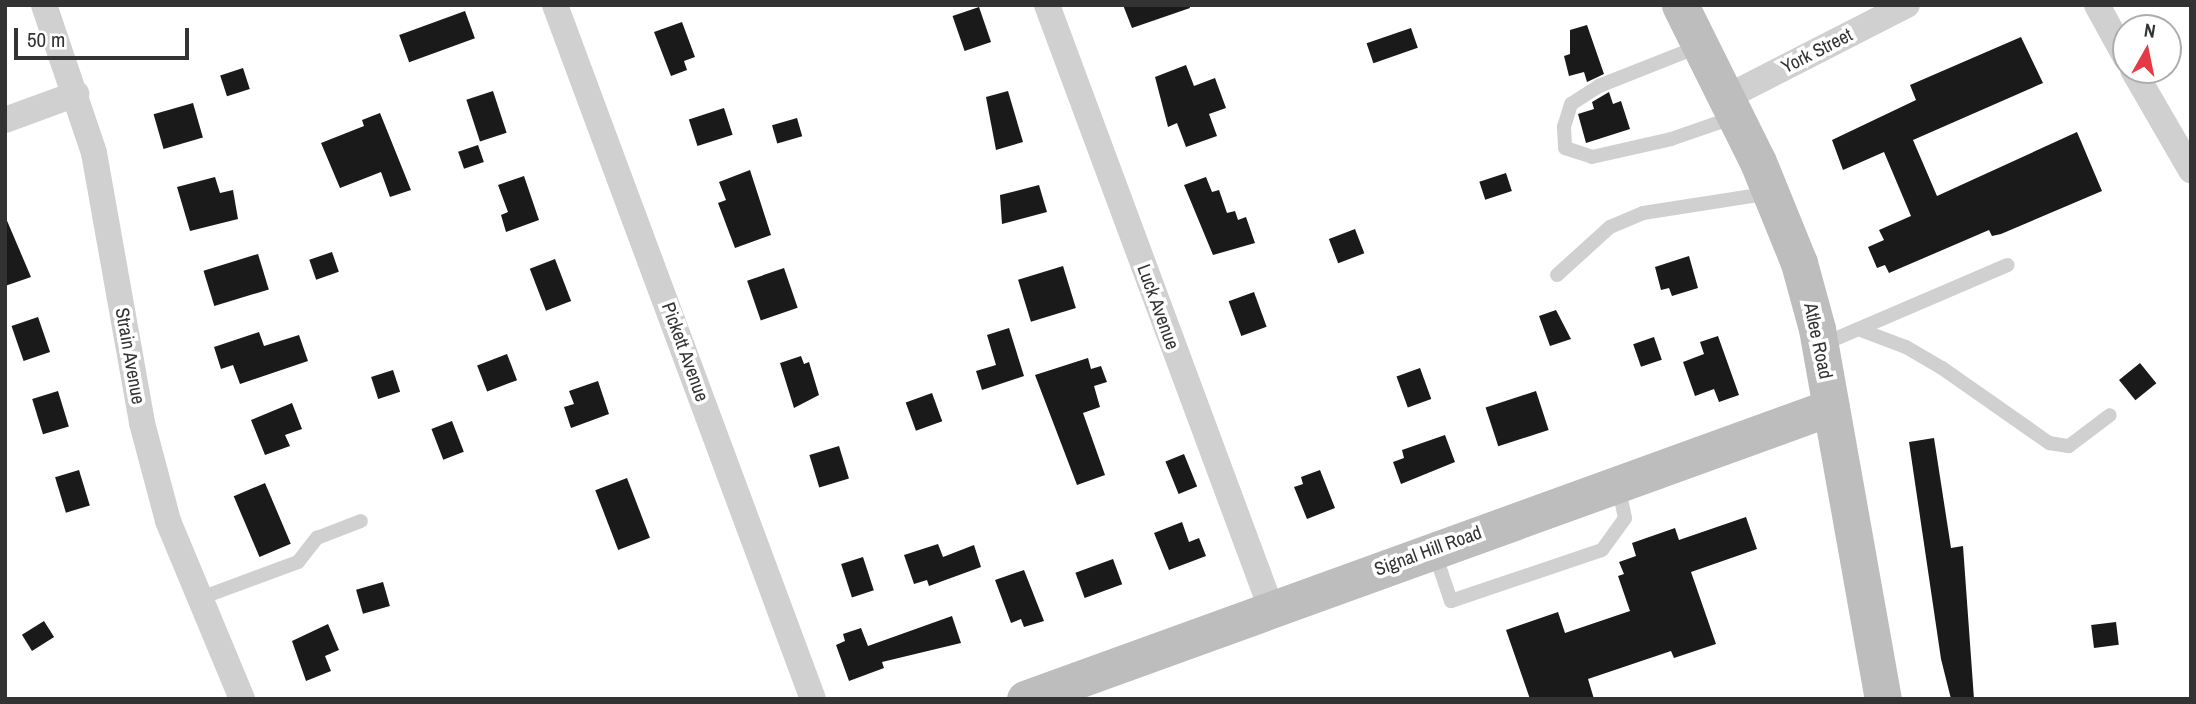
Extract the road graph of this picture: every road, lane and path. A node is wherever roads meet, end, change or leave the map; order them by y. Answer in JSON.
{"nodes":[{"id":1,"x":44,"y":5,"type":"edge"},
{"id":2,"x":555,"y":5,"type":"edge"},
{"id":3,"x":1047,"y":5,"type":"edge"},
{"id":4,"x":1681,"y":5,"type":"edge"},
{"id":5,"x":1907,"y":5,"type":"edge"},
{"id":6,"x":2097,"y":5,"type":"edge"},
{"id":7,"x":2112,"y":32,"type":"edge"},
{"id":8,"x":1701,"y":46,"type":"junction"},
{"id":9,"x":2141,"y":84,"type":"edge"},
{"id":10,"x":76,"y":94,"type":"junction"},
{"id":11,"x":1731,"y":106,"type":"junction"},
{"id":12,"x":5,"y":120,"type":"edge"},
{"id":13,"x":2191,"y":170,"type":"edge"},
{"id":14,"x":1772,"y":193,"type":"junction"},
{"id":15,"x":2008,"y":265,"type":"dead end"},
{"id":16,"x":1557,"y":275,"type":"dead end"},
{"id":17,"x":1858,"y":329,"type":"junction"},
{"id":18,"x":1820,"y":345,"type":"junction"},
{"id":19,"x":1832,"y":407,"type":"junction"},
{"id":20,"x":2110,"y":415,"type":"dead end"},
{"id":21,"x":1617,"y":483,"type":"junction"},
{"id":22,"x":361,"y":521,"type":"dead end"},
{"id":23,"x":1433,"y":549,"type":"junction"},
{"id":24,"x":198,"y":599,"type":"junction"},
{"id":25,"x":1271,"y":608,"type":"junction"},
{"id":26,"x":1082,"y":689,"type":"edge"},
{"id":27,"x":242,"y":699,"type":"edge"},
{"id":28,"x":813,"y":699,"type":"edge"},
{"id":29,"x":1025,"y":699,"type":"edge"},
{"id":30,"x":1883,"y":699,"type":"edge"}],
"edges":[{"from":1,"to":10,"type":"street","name":"Strain Avenue"},
{"from":2,"to":28,"type":"street","name":"Pickett Avenue"},
{"from":3,"to":25,"type":"street","name":"Luck Avenue"},
{"from":4,"to":8,"type":"street","name":"Atlee Road"},
{"from":5,"to":11,"type":"street","name":"York Street"},
{"from":6,"to":7,"type":"street"},
{"from":8,"to":11,"type":"street","name":"Atlee Road"},
{"from":8,"to":11,"type":"lane"},
{"from":9,"to":13,"type":"street"},
{"from":10,"to":12,"type":"street"},
{"from":10,"to":24,"type":"street","name":"Strain Avenue"},
{"from":11,"to":14,"type":"street","name":"Atlee Road"},
{"from":14,"to":16,"type":"lane"},
{"from":14,"to":18,"type":"street","name":"Atlee Road"},
{"from":15,"to":17,"type":"lane"},
{"from":17,"to":18,"type":"lane"},
{"from":17,"to":20,"type":"lane"},
{"from":18,"to":19,"type":"street","name":"Atlee Road"},
{"from":19,"to":21,"type":"street","name":"Signal Hill Road"},
{"from":19,"to":30,"type":"street","name":"Atlee Road"},
{"from":21,"to":23,"type":"street","name":"Signal Hill Road"},
{"from":21,"to":23,"type":"lane"},
{"from":22,"to":24,"type":"lane"},
{"from":23,"to":25,"type":"street","name":"Signal Hill Road"},
{"from":24,"to":27,"type":"street","name":"Strain Avenue"},
{"from":25,"to":26,"type":"street","name":"Signal Hill Road"},
{"from":26,"to":29,"type":"street","name":"Signal Hill Road"}]}
